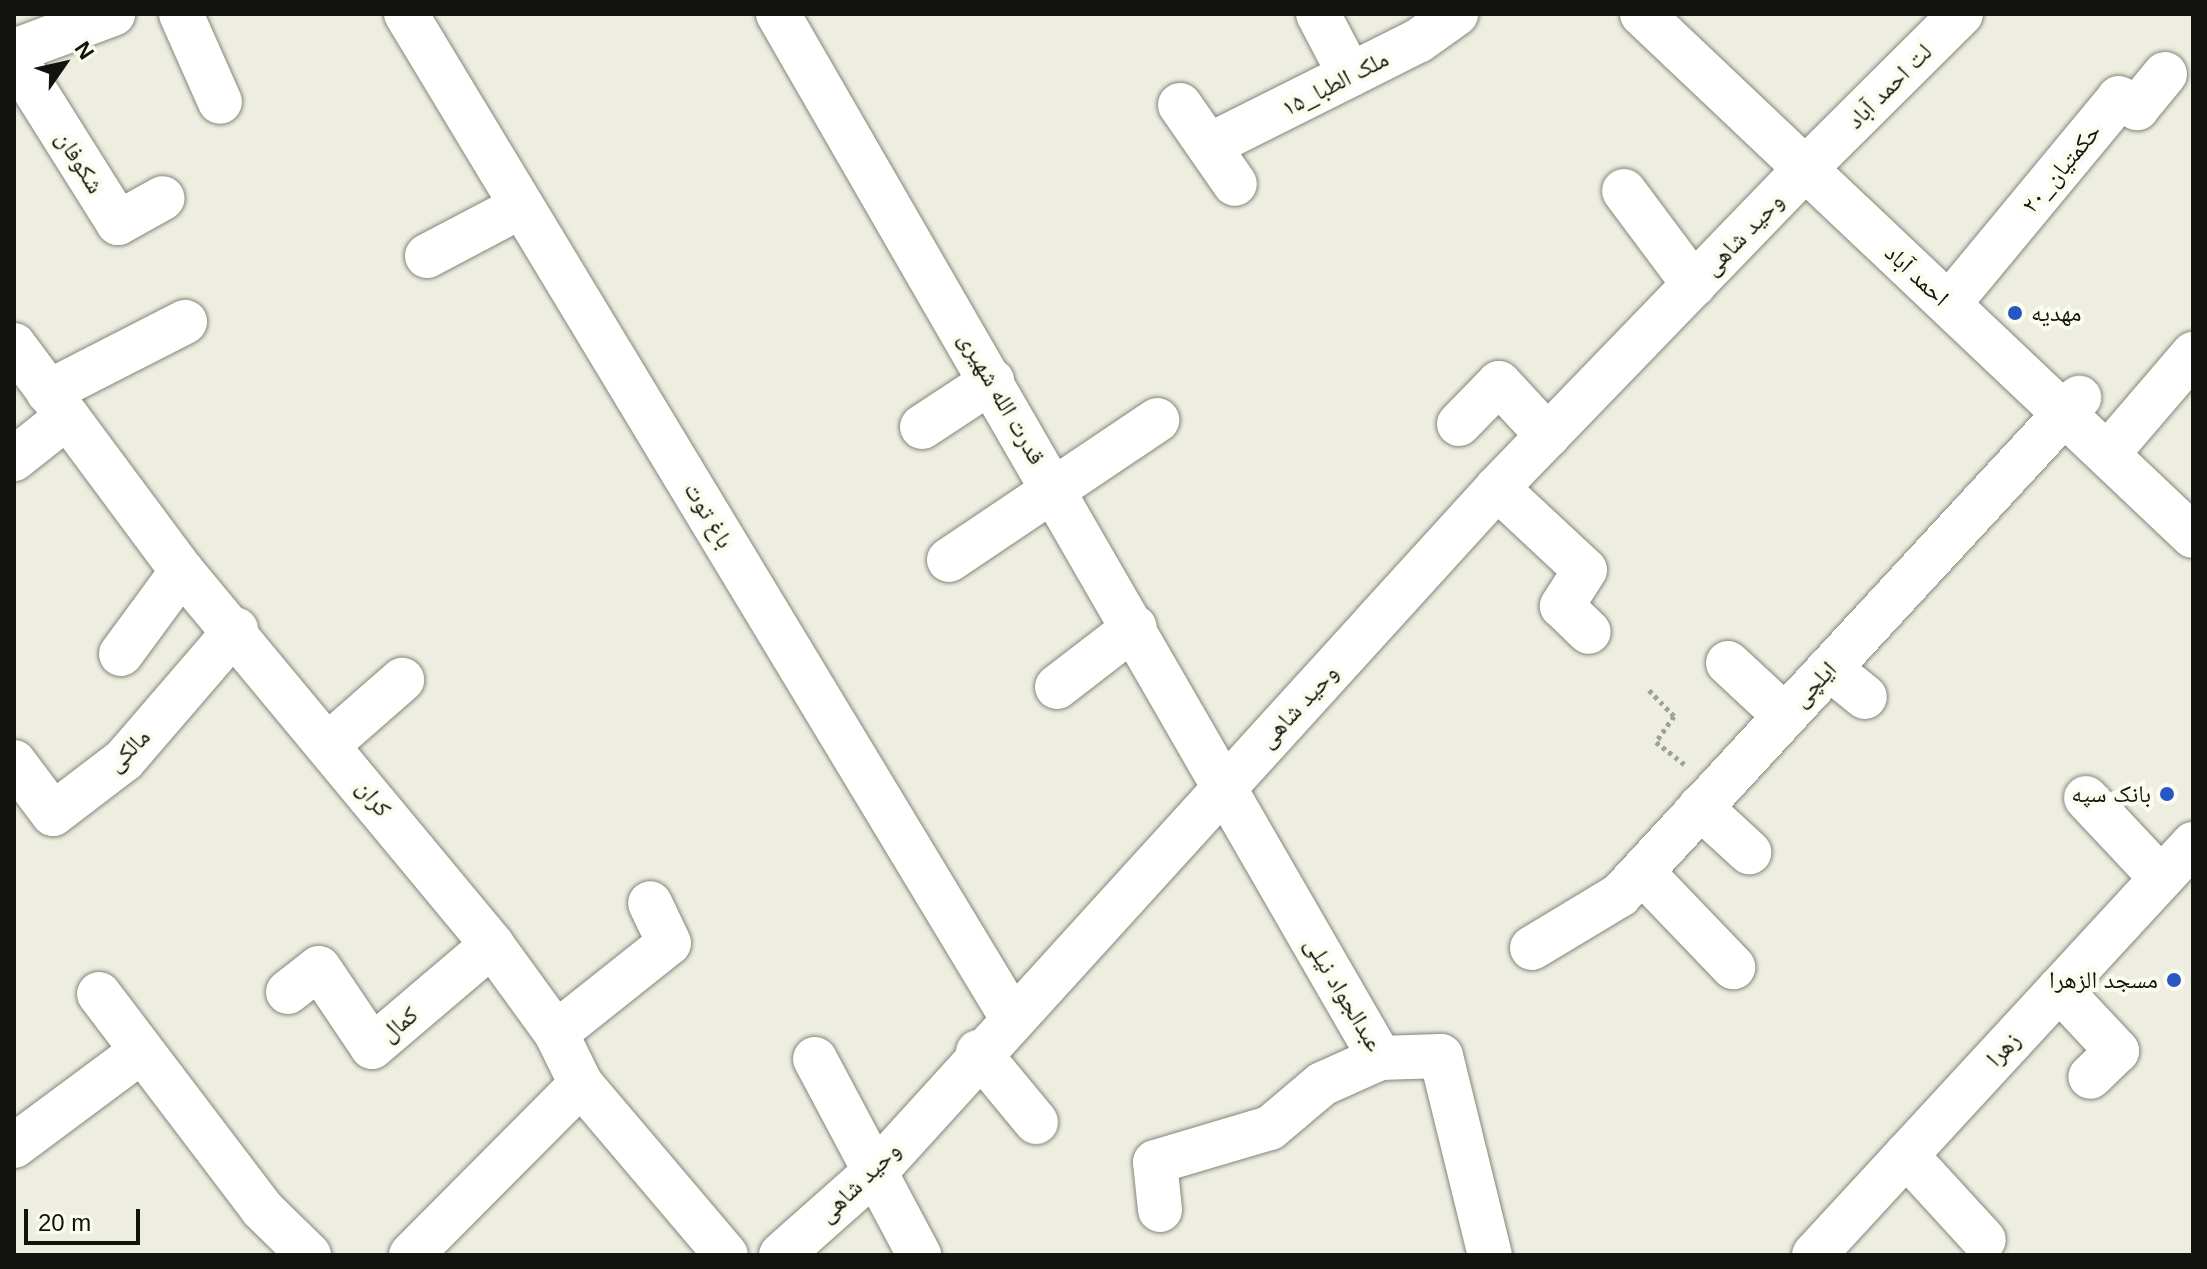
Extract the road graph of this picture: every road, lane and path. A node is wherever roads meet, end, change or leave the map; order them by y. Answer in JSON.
{"nodes":[{"id":1,"x":113,"y":14,"type":"edge"},
{"id":2,"x":181,"y":14,"type":"edge"},
{"id":3,"x":406,"y":14,"type":"edge"},
{"id":4,"x":778,"y":14,"type":"edge"},
{"id":5,"x":1318,"y":14,"type":"edge"},
{"id":6,"x":1456,"y":14,"type":"edge"},
{"id":7,"x":1642,"y":14,"type":"edge"},
{"id":8,"x":1671,"y":14,"type":"edge"},
{"id":9,"x":1961,"y":14,"type":"edge"},
{"id":10,"x":14,"y":54,"type":"edge"},
{"id":11,"x":2165,"y":74,"type":"dead end"},
{"id":12,"x":1350,"y":75,"type":"junction"},
{"id":13,"x":220,"y":102,"type":"dead end"},
{"id":14,"x":1180,"y":105,"type":"dead end"},
{"id":15,"x":1210,"y":145,"type":"junction"},
{"id":16,"x":1811,"y":163,"type":"junction"},
{"id":17,"x":1235,"y":184,"type":"dead end"},
{"id":18,"x":1624,"y":191,"type":"dead end"},
{"id":19,"x":163,"y":198,"type":"dead end"},
{"id":20,"x":522,"y":206,"type":"junction"},
{"id":21,"x":427,"y":256,"type":"dead end"},
{"id":22,"x":1694,"y":285,"type":"junction"},
{"id":23,"x":1962,"y":288,"type":"junction"},
{"id":24,"x":185,"y":322,"type":"dead end"},
{"id":25,"x":14,"y":345,"type":"edge"},
{"id":26,"x":2193,"y":354,"type":"edge"},
{"id":27,"x":992,"y":381,"type":"junction"},
{"id":28,"x":58,"y":404,"type":"junction"},
{"id":29,"x":2071,"y":406,"type":"junction"},
{"id":30,"x":1157,"y":420,"type":"dead end"},
{"id":31,"x":1459,"y":424,"type":"dead end"},
{"id":32,"x":922,"y":427,"type":"dead end"},
{"id":33,"x":1548,"y":436,"type":"junction"},
{"id":34,"x":2121,"y":438,"type":"junction"},
{"id":35,"x":14,"y":459,"type":"edge"},
{"id":36,"x":1497,"y":488,"type":"junction"},
{"id":37,"x":1056,"y":493,"type":"junction"},
{"id":38,"x":2193,"y":504,"type":"edge"},
{"id":39,"x":2193,"y":536,"type":"edge"},
{"id":40,"x":949,"y":560,"type":"dead end"},
{"id":41,"x":182,"y":571,"type":"junction"},
{"id":42,"x":1135,"y":627,"type":"junction"},
{"id":43,"x":236,"y":630,"type":"junction"},
{"id":44,"x":1589,"y":632,"type":"dead end"},
{"id":45,"x":121,"y":654,"type":"dead end"},
{"id":46,"x":1728,"y":663,"type":"dead end"},
{"id":47,"x":1829,"y":668,"type":"junction"},
{"id":48,"x":402,"y":680,"type":"dead end"},
{"id":49,"x":1057,"y":687,"type":"dead end"},
{"id":50,"x":1649,"y":690,"type":"dead end"},
{"id":51,"x":1865,"y":697,"type":"dead end"},
{"id":52,"x":1785,"y":716,"type":"junction"},
{"id":53,"x":330,"y":743,"type":"junction"},
{"id":54,"x":17,"y":770,"type":"edge"},
{"id":55,"x":1226,"y":782,"type":"junction"},
{"id":56,"x":1708,"y":798,"type":"junction"},
{"id":57,"x":2086,"y":798,"type":"dead end"},
{"id":58,"x":2193,"y":844,"type":"edge"},
{"id":59,"x":1749,"y":852,"type":"dead end"},
{"id":60,"x":1642,"y":872,"type":"junction"},
{"id":61,"x":2161,"y":878,"type":"junction"},
{"id":62,"x":650,"y":903,"type":"dead end"},
{"id":63,"x":492,"y":945,"type":"junction"},
{"id":64,"x":1532,"y":948,"type":"dead end"},
{"id":65,"x":1733,"y":967,"type":"dead end"},
{"id":66,"x":2059,"y":989,"type":"junction"},
{"id":67,"x":288,"y":992,"type":"dead end"},
{"id":68,"x":99,"y":994,"type":"dead end"},
{"id":69,"x":1011,"y":1016,"type":"junction"},
{"id":70,"x":556,"y":1033,"type":"junction"},
{"id":71,"x":142,"y":1051,"type":"junction"},
{"id":72,"x":978,"y":1052,"type":"junction"},
{"id":73,"x":1380,"y":1058,"type":"junction"},
{"id":74,"x":815,"y":1059,"type":"dead end"},
{"id":75,"x":2090,"y":1077,"type":"dead end"},
{"id":76,"x":581,"y":1084,"type":"junction"},
{"id":77,"x":1036,"y":1122,"type":"dead end"},
{"id":78,"x":14,"y":1146,"type":"edge"},
{"id":79,"x":1906,"y":1155,"type":"junction"},
{"id":80,"x":879,"y":1168,"type":"junction"},
{"id":81,"x":1160,"y":1210,"type":"dead end"},
{"id":82,"x":1984,"y":1240,"type":"dead end"},
{"id":83,"x":309,"y":1255,"type":"edge"},
{"id":84,"x":411,"y":1255,"type":"edge"},
{"id":85,"x":726,"y":1255,"type":"edge"},
{"id":86,"x":781,"y":1255,"type":"edge"},
{"id":87,"x":919,"y":1255,"type":"edge"},
{"id":88,"x":1490,"y":1255,"type":"edge"},
{"id":89,"x":1814,"y":1255,"type":"edge"}],
"edges":[{"from":1,"to":10,"type":"street"},
{"from":2,"to":13,"type":"street"},
{"from":3,"to":20,"type":"street","name":"باغ توت"},
{"from":4,"to":27,"type":"street","name":"قدرت الله شهیری"},
{"from":5,"to":12,"type":"street"},
{"from":6,"to":12,"type":"street","name":"۱۵_ملک الطبا"},
{"from":7,"to":16,"type":"street","name":"احمد آباد"},
{"from":8,"to":16,"type":"street","name":"احمد آباد"},
{"from":9,"to":16,"type":"street","name":"لت احمد آباد"},
{"from":10,"to":19,"type":"street","name":"شکوفان"},
{"from":11,"to":23,"type":"street","name":"۲۰_حکمتیان"},
{"from":12,"to":15,"type":"street","name":"۱۵_ملک الطبا"},
{"from":14,"to":15,"type":"street"},
{"from":15,"to":17,"type":"street"},
{"from":16,"to":22,"type":"street","name":"وحید شاهی"},
{"from":16,"to":23,"type":"street","name":"احمد آباد"},
{"from":16,"to":29,"type":"street","name":"احمد آباد"},
{"from":18,"to":22,"type":"street"},
{"from":20,"to":21,"type":"street"},
{"from":20,"to":69,"type":"street","name":"باغ توت"},
{"from":22,"to":33,"type":"street","name":"وحید شاهی"},
{"from":23,"to":29,"type":"street","name":"احمد آباد"},
{"from":24,"to":28,"type":"street"},
{"from":25,"to":28,"type":"street","name":"کران"},
{"from":26,"to":34,"type":"street"},
{"from":27,"to":32,"type":"street"},
{"from":27,"to":37,"type":"street","name":"قدرت الله شهیری"},
{"from":28,"to":35,"type":"street"},
{"from":28,"to":41,"type":"street","name":"کران"},
{"from":29,"to":34,"type":"street","name":"احمد آباد"},
{"from":29,"to":39,"type":"street","name":"احمد آباد"},
{"from":29,"to":47,"type":"street","name":"ایلچی"},
{"from":30,"to":37,"type":"street"},
{"from":31,"to":33,"type":"street"},
{"from":33,"to":36,"type":"street","name":"وحید شاهی"},
{"from":34,"to":38,"type":"street","name":"احمد آباد"},
{"from":36,"to":44,"type":"street"},
{"from":36,"to":55,"type":"street","name":"وحید شاهی"},
{"from":37,"to":40,"type":"street"},
{"from":37,"to":42,"type":"street","name":"قدرت الله شهیری"},
{"from":41,"to":43,"type":"street","name":"کران"},
{"from":41,"to":45,"type":"street"},
{"from":42,"to":49,"type":"street"},
{"from":42,"to":55,"type":"street","name":"قدرت الله شهیری"},
{"from":43,"to":53,"type":"street","name":"کران"},
{"from":43,"to":54,"type":"street","name":"مالکی"},
{"from":46,"to":52,"type":"street"},
{"from":47,"to":51,"type":"street"},
{"from":47,"to":52,"type":"street","name":"ایلچی"},
{"from":48,"to":53,"type":"street"},
{"from":50,"to":56,"type":"path"},
{"from":52,"to":56,"type":"street","name":"ایلچی"},
{"from":53,"to":63,"type":"street","name":"کران"},
{"from":55,"to":69,"type":"street","name":"وحید شاهی"},
{"from":55,"to":73,"type":"street","name":"عبدالجواد نیلی"},
{"from":56,"to":59,"type":"street"},
{"from":56,"to":60,"type":"street","name":"ایلچی"},
{"from":57,"to":61,"type":"street"},
{"from":58,"to":61,"type":"street","name":"زهرا"},
{"from":60,"to":64,"type":"street","name":"ایلچی"},
{"from":60,"to":65,"type":"street"},
{"from":61,"to":66,"type":"street","name":"زهرا"},
{"from":62,"to":70,"type":"street"},
{"from":63,"to":67,"type":"street","name":"کمال"},
{"from":63,"to":70,"type":"street","name":"کران"},
{"from":66,"to":75,"type":"street"},
{"from":66,"to":79,"type":"street","name":"زهرا"},
{"from":68,"to":71,"type":"street"},
{"from":69,"to":72,"type":"street","name":"وحید شاهی"},
{"from":70,"to":76,"type":"street","name":"کران"},
{"from":71,"to":78,"type":"street"},
{"from":71,"to":83,"type":"street"},
{"from":72,"to":77,"type":"street"},
{"from":72,"to":80,"type":"street","name":"وحید شاهی"},
{"from":73,"to":81,"type":"street"},
{"from":73,"to":88,"type":"street","name":"عبدالجواد نیلی"},
{"from":74,"to":80,"type":"street"},
{"from":76,"to":84,"type":"street"},
{"from":76,"to":85,"type":"street","name":"کران"},
{"from":79,"to":82,"type":"street"},
{"from":79,"to":89,"type":"street","name":"زهرا"},
{"from":80,"to":86,"type":"street","name":"وحید شاهی"},
{"from":80,"to":87,"type":"street"}]}
